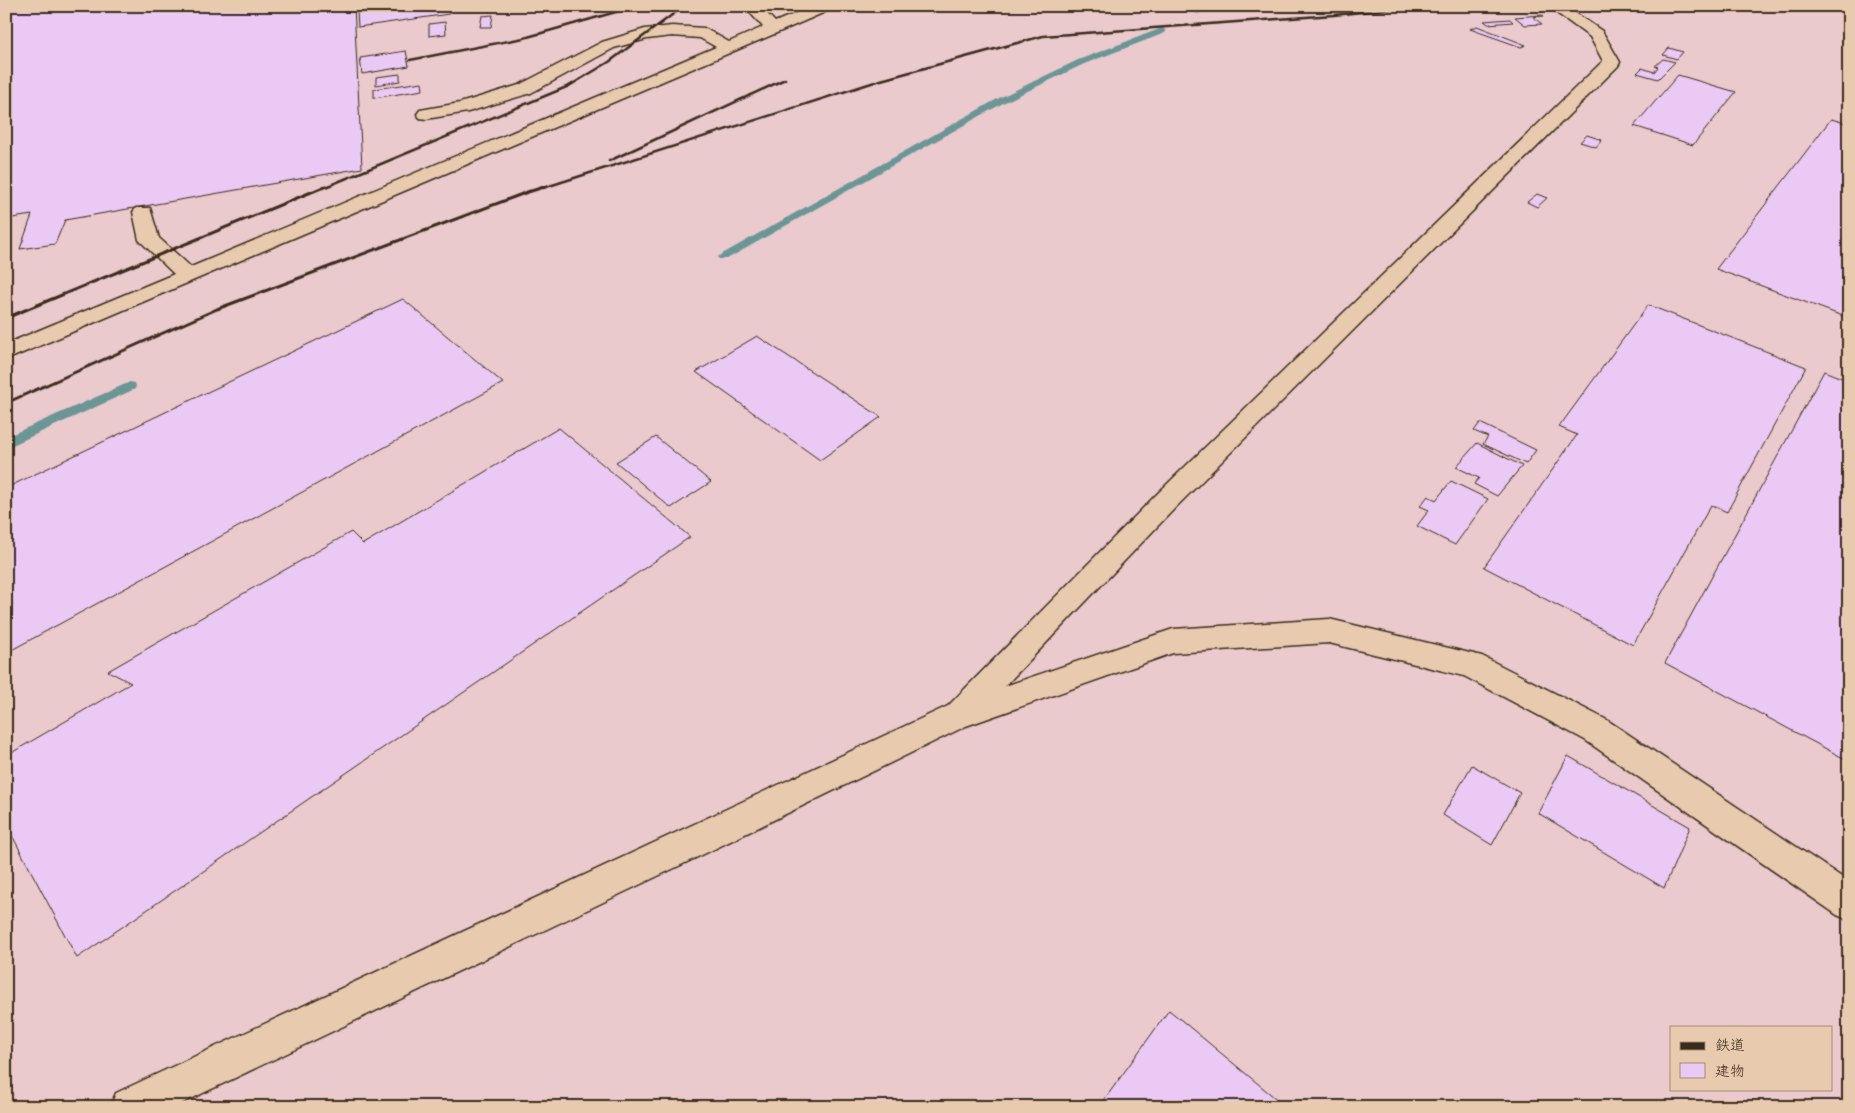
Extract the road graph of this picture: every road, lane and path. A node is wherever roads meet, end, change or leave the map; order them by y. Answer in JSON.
{"nodes":[{"id":1,"x":751,"y":6,"type":"edge"},
{"id":2,"x":827,"y":6,"type":"edge"},
{"id":3,"x":1554,"y":6,"type":"edge"},
{"id":4,"x":773,"y":29,"type":"junction"},
{"id":5,"x":728,"y":48,"type":"junction"},
{"id":6,"x":426,"y":114,"type":"dead end"},
{"id":7,"x":143,"y":212,"type":"dead end"},
{"id":8,"x":188,"y":276,"type":"junction"},
{"id":9,"x":6,"y":353,"type":"edge"},
{"id":10,"x":956,"y":716,"type":"junction"},
{"id":11,"x":1849,"y":903,"type":"edge"},
{"id":12,"x":130,"y":1107,"type":"edge"}],
"edges":[{"from":1,"to":4,"type":"lane"},
{"from":2,"to":4,"type":"lane"},
{"from":3,"to":10,"type":"lane"},
{"from":4,"to":5,"type":"lane"},
{"from":5,"to":6,"type":"lane"},
{"from":5,"to":8,"type":"lane"},
{"from":7,"to":8,"type":"lane"},
{"from":8,"to":9,"type":"lane"},
{"from":10,"to":11,"type":"lane"},
{"from":10,"to":12,"type":"lane"}]}
